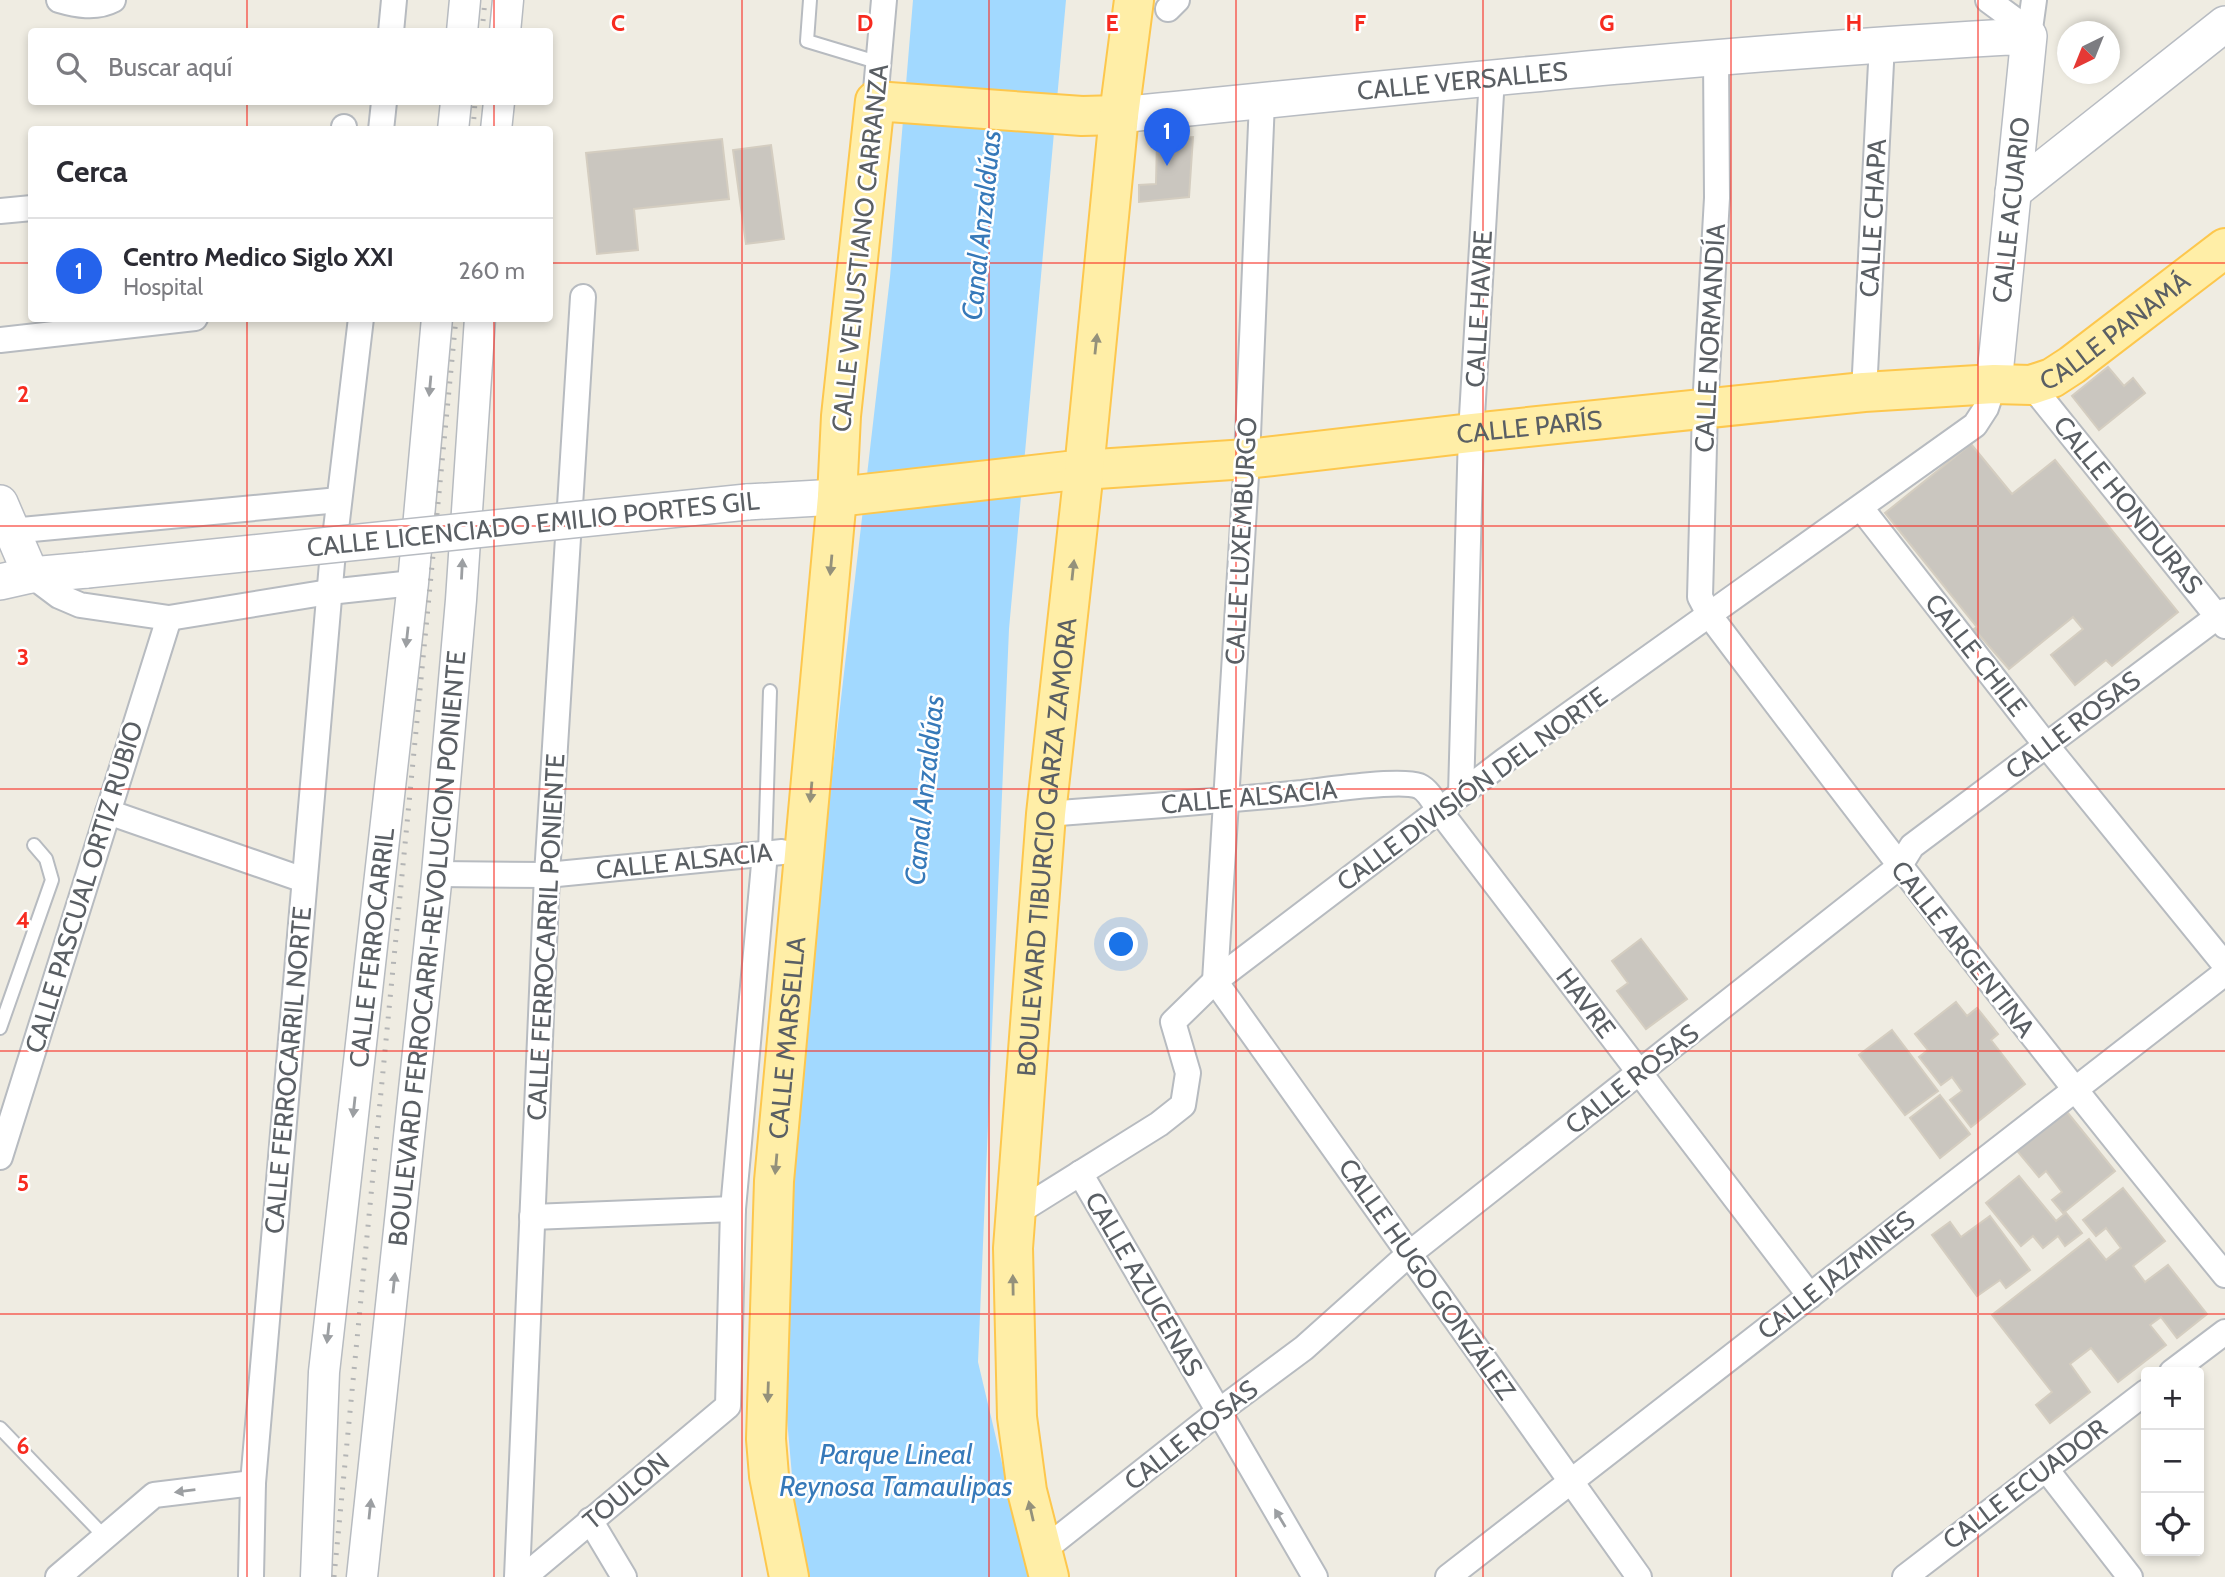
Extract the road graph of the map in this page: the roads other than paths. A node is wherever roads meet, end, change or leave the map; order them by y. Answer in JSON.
{"nodes":[{"id":1,"x":59,"y":0,"type":"edge"},
{"id":2,"x":113,"y":0,"type":"edge"},
{"id":3,"x":394,"y":0,"type":"edge"},
{"id":4,"x":465,"y":0,"type":"edge"},
{"id":5,"x":508,"y":0,"type":"edge"},
{"id":6,"x":810,"y":0,"type":"edge"},
{"id":7,"x":884,"y":0,"type":"edge"},
{"id":8,"x":1116,"y":0,"type":"edge"},
{"id":9,"x":1988,"y":0,"type":"edge"},
{"id":10,"x":2034,"y":0,"type":"edge"},
{"id":11,"x":1160,"y":3,"type":"edge"},
{"id":12,"x":2225,"y":24,"type":"edge"},
{"id":13,"x":391,"y":28,"type":"edge"},
{"id":14,"x":462,"y":28,"type":"edge"},
{"id":15,"x":505,"y":28,"type":"edge"},
{"id":16,"x":2030,"y":34,"type":"junction"},
{"id":17,"x":1882,"y":44,"type":"junction"},
{"id":18,"x":1716,"y":57,"type":"junction"},
{"id":19,"x":880,"y":63,"type":"junction"},
{"id":20,"x":1492,"y":77,"type":"junction"},
{"id":21,"x":885,"y":101,"type":"junction"},
{"id":22,"x":1262,"y":101,"type":"junction"},
{"id":23,"x":384,"y":105,"type":"edge"},
{"id":24,"x":456,"y":105,"type":"edge"},
{"id":25,"x":499,"y":105,"type":"edge"},
{"id":26,"x":1101,"y":115,"type":"junction"},
{"id":27,"x":381,"y":126,"type":"edge"},
{"id":28,"x":453,"y":126,"type":"edge"},
{"id":29,"x":496,"y":126,"type":"edge"},
{"id":30,"x":2013,"y":192,"type":"junction"},
{"id":31,"x":28,"y":208,"type":"edge"},
{"id":32,"x":0,"y":211,"type":"edge"},
{"id":33,"x":2225,"y":248,"type":"edge"},
{"id":34,"x":583,"y":298,"type":"dead end"},
{"id":35,"x":160,"y":322,"type":"edge"},
{"id":36,"x":361,"y":322,"type":"edge"},
{"id":37,"x":437,"y":322,"type":"edge"},
{"id":38,"x":480,"y":322,"type":"edge"},
{"id":39,"x":0,"y":340,"type":"edge"},
{"id":40,"x":2012,"y":384,"type":"junction"},
{"id":41,"x":1864,"y":392,"type":"junction"},
{"id":42,"x":1705,"y":408,"type":"junction"},
{"id":43,"x":1471,"y":433,"type":"junction"},
{"id":44,"x":1247,"y":460,"type":"junction"},
{"id":45,"x":1075,"y":470,"type":"junction"},
{"id":46,"x":850,"y":496,"type":"junction"},
{"id":47,"x":339,"y":500,"type":"junction"},
{"id":48,"x":1861,"y":508,"type":"junction"},
{"id":49,"x":6,"y":517,"type":"edge"},
{"id":50,"x":16,"y":579,"type":"edge"},
{"id":51,"x":413,"y":583,"type":"junction"},
{"id":52,"x":329,"y":592,"type":"junction"},
{"id":53,"x":1710,"y":616,"type":"junction"},
{"id":54,"x":169,"y":618,"type":"junction"},
{"id":55,"x":2223,"y":618,"type":"edge"},
{"id":56,"x":770,"y":691,"type":"dead end"},
{"id":57,"x":2046,"y":745,"type":"junction"},
{"id":58,"x":1461,"y":794,"type":"junction"},
{"id":59,"x":1227,"y":800,"type":"junction"},
{"id":60,"x":1439,"y":810,"type":"junction"},
{"id":61,"x":108,"y":812,"type":"junction"},
{"id":62,"x":1046,"y":814,"type":"junction"},
{"id":63,"x":34,"y":845,"type":"dead end"},
{"id":64,"x":806,"y":850,"type":"junction"},
{"id":65,"x":765,"y":853,"type":"junction"},
{"id":66,"x":1899,"y":867,"type":"junction"},
{"id":67,"x":437,"y":874,"type":"junction"},
{"id":68,"x":547,"y":875,"type":"junction"},
{"id":69,"x":304,"y":880,"type":"junction"},
{"id":70,"x":2225,"y":965,"type":"edge"},
{"id":71,"x":2225,"y":973,"type":"edge"},
{"id":72,"x":1215,"y":981,"type":"junction"},
{"id":73,"x":0,"y":1028,"type":"edge"},
{"id":74,"x":1639,"y":1073,"type":"junction"},
{"id":75,"x":2074,"y":1090,"type":"junction"},
{"id":76,"x":0,"y":1157,"type":"edge"},
{"id":77,"x":1080,"y":1172,"type":"junction"},
{"id":78,"x":733,"y":1209,"type":"junction"},
{"id":79,"x":1015,"y":1214,"type":"junction"},
{"id":80,"x":532,"y":1217,"type":"junction"},
{"id":81,"x":1409,"y":1254,"type":"junction"},
{"id":82,"x":2225,"y":1275,"type":"edge"},
{"id":83,"x":1810,"y":1296,"type":"junction"},
{"id":84,"x":2225,"y":1332,"type":"edge"},
{"id":85,"x":2179,"y":1367,"type":"edge"},
{"id":86,"x":2141,"y":1396,"type":"edge"},
{"id":87,"x":1218,"y":1412,"type":"junction"},
{"id":88,"x":0,"y":1428,"type":"edge"},
{"id":89,"x":2046,"y":1469,"type":"junction"},
{"id":90,"x":1572,"y":1482,"type":"junction"},
{"id":91,"x":253,"y":1483,"type":"junction"},
{"id":92,"x":590,"y":1520,"type":"junction"},
{"id":93,"x":105,"y":1537,"type":"junction"},
{"id":94,"x":1045,"y":1565,"type":"edge"},
{"id":95,"x":58,"y":1577,"type":"edge"},
{"id":96,"x":251,"y":1577,"type":"edge"},
{"id":97,"x":316,"y":1577,"type":"edge"},
{"id":98,"x":362,"y":1577,"type":"edge"},
{"id":99,"x":517,"y":1577,"type":"edge"},
{"id":100,"x":524,"y":1577,"type":"edge"},
{"id":101,"x":624,"y":1577,"type":"edge"},
{"id":102,"x":789,"y":1577,"type":"edge"},
{"id":103,"x":1315,"y":1577,"type":"edge"},
{"id":104,"x":1448,"y":1577,"type":"edge"},
{"id":105,"x":1639,"y":1577,"type":"edge"},
{"id":106,"x":1905,"y":1577,"type":"edge"},
{"id":107,"x":2130,"y":1577,"type":"edge"}],
"edges":[{"from":1,"to":2,"type":"street"},
{"from":3,"to":13,"type":"street"},
{"from":4,"to":14,"type":"street"},
{"from":5,"to":15,"type":"street"},
{"from":6,"to":19,"type":"lane"},
{"from":7,"to":19,"type":"street","name":"CALLE VENUSTIANO CARRANZA"},
{"from":8,"to":26,"type":"main road","name":"BOULEVARD TIBURCIO GARZA ZAMORA"},
{"from":9,"to":16,"type":"street"},
{"from":10,"to":16,"type":"street","name":"CALLE ACUARIO"},
{"from":11,"to":26,"type":"main road"},
{"from":12,"to":30,"type":"main road"},
{"from":16,"to":17,"type":"main road","name":"CALLE VERSALLES"},
{"from":16,"to":30,"type":"main road","name":"CALLE ACUARIO"},
{"from":17,"to":18,"type":"main road","name":"CALLE VERSALLES"},
{"from":17,"to":41,"type":"street","name":"CALLE CHAPA"},
{"from":18,"to":20,"type":"main road","name":"CALLE VERSALLES"},
{"from":18,"to":42,"type":"street","name":"CALLE NORMANDÍA"},
{"from":19,"to":21,"type":"street","name":"CALLE VENUSTIANO CARRANZA"},
{"from":20,"to":22,"type":"main road","name":"CALLE VERSALLES"},
{"from":20,"to":43,"type":"street","name":"CALLE HAVRE"},
{"from":21,"to":26,"type":"main road","name":"CALLE VERSALLES"},
{"from":21,"to":46,"type":"main road","name":"CALLE VENUSTIANO CARRANZA"},
{"from":22,"to":26,"type":"main road","name":"CALLE VERSALLES"},
{"from":22,"to":44,"type":"street","name":"CALLE LUXEMBURGO"},
{"from":23,"to":27,"type":"street"},
{"from":24,"to":28,"type":"street"},
{"from":25,"to":29,"type":"street"},
{"from":45,"to":26,"type":"main road","name":"BOULEVARD TIBURCIO GARZA ZAMORA","one_way":true},
{"from":30,"to":40,"type":"main road","name":"CALLE ACUARIO"},
{"from":31,"to":32,"type":"street"},
{"from":33,"to":40,"type":"main road","name":"CALLE PANAMÁ"},
{"from":34,"to":68,"type":"street","name":"CALLE FERROCARRIL PONIENTE"},
{"from":35,"to":39,"type":"street"},
{"from":36,"to":47,"type":"street"},
{"from":37,"to":51,"type":"street","name":"CALLE FERROCARRIL","one_way":true},
{"from":67,"to":38,"type":"street","name":"BOULEVARD FERROCARRI-REVOLUCION PONIENTE","one_way":true},
{"from":40,"to":41,"type":"main road","name":"CALLE PARÍS"},
{"from":40,"to":48,"type":"street","name":"CALLE DIVISIÓN DEL NORTE"},
{"from":40,"to":55,"type":"street","name":"CALLE HONDURAS"},
{"from":41,"to":42,"type":"main road","name":"CALLE PARÍS"},
{"from":42,"to":43,"type":"main road","name":"CALLE PARÍS"},
{"from":42,"to":53,"type":"street","name":"CALLE NORMANDÍA"},
{"from":43,"to":44,"type":"main road","name":"CALLE PARÍS"},
{"from":43,"to":58,"type":"street","name":"CALLE HAVRE"},
{"from":44,"to":45,"type":"main road","name":"CALLE PARÍS"},
{"from":44,"to":59,"type":"street","name":"CALLE LUXEMBURGO"},
{"from":45,"to":46,"type":"main road","name":"CALLE LICENCIADO EMILIO PORTES GIL"},
{"from":62,"to":45,"type":"main road","name":"BOULEVARD TIBURCIO GARZA ZAMORA","one_way":true},
{"from":46,"to":50,"type":"main road","name":"CALLE LICENCIADO EMILIO PORTES GIL","bridge":true},
{"from":46,"to":64,"type":"main road","name":"CALLE MARSELLA","one_way":true},
{"from":47,"to":49,"type":"street"},
{"from":47,"to":52,"type":"street","name":"CALLE FERROCARRIL NORTE"},
{"from":48,"to":53,"type":"street","name":"CALLE DIVISIÓN DEL NORTE"},
{"from":48,"to":57,"type":"street","name":"CALLE CHILE"},
{"from":49,"to":50,"type":"main road"},
{"from":50,"to":54,"type":"street"},
{"from":51,"to":52,"type":"street"},
{"from":51,"to":97,"type":"street","name":"CALLE FERROCARRIL","one_way":true},
{"from":52,"to":54,"type":"street"},
{"from":52,"to":69,"type":"street","name":"CALLE FERROCARRIL NORTE"},
{"from":53,"to":58,"type":"street","name":"CALLE DIVISIÓN DEL NORTE"},
{"from":53,"to":66,"type":"street","name":"CALLE ARGENTINA"},
{"from":54,"to":61,"type":"street","name":"CALLE PASCUAL ORTIZ RUBIO"},
{"from":55,"to":57,"type":"street","name":"CALLE ROSAS"},
{"from":56,"to":65,"type":"lane"},
{"from":57,"to":66,"type":"street","name":"CALLE ROSAS"},
{"from":57,"to":70,"type":"street","name":"CALLE CHILE"},
{"from":58,"to":60,"type":"street","name":"CALLE DIVISIÓN DEL NORTE"},
{"from":59,"to":60,"type":"street","name":"CALLE ALSACIA"},
{"from":59,"to":62,"type":"street","name":"CALLE ALSACIA"},
{"from":59,"to":72,"type":"street","name":"CALLE LUXEMBURGO"},
{"from":60,"to":72,"type":"street","name":"CALLE DIVISIÓN DEL NORTE"},
{"from":60,"to":74,"type":"street","name":"HAVRE"},
{"from":61,"to":69,"type":"street"},
{"from":61,"to":76,"type":"street","name":"CALLE PASCUAL ORTIZ RUBIO"},
{"from":62,"to":79,"type":"main road","name":"BOULEVARD TIBURCIO GARZA ZAMORA"},
{"from":63,"to":73,"type":"lane"},
{"from":64,"to":65,"type":"street","name":"CALLE ALSACIA"},
{"from":64,"to":102,"type":"main road","name":"CALLE MARSELLA","one_way":true},
{"from":65,"to":68,"type":"street","name":"CALLE ALSACIA"},
{"from":65,"to":78,"type":"street"},
{"from":66,"to":74,"type":"street","name":"CALLE ROSAS"},
{"from":66,"to":75,"type":"street","name":"CALLE ARGENTINA"},
{"from":67,"to":68,"type":"street","name":"CALLE ALSACIA"},
{"from":98,"to":67,"type":"street","name":"BOULEVARD FERROCARRI-REVOLUCION PONIENTE","one_way":true},
{"from":68,"to":80,"type":"street","name":"CALLE FERROCARRIL PONIENTE"},
{"from":69,"to":91,"type":"street","name":"CALLE FERROCARRIL NORTE"},
{"from":71,"to":75,"type":"street","name":"CALLE JAZMINES"},
{"from":72,"to":77,"type":"street","name":"CALLE DIVISIÓN DEL NORTE"},
{"from":72,"to":81,"type":"street","name":"CALLE HUGO GONZÁLEZ"},
{"from":74,"to":81,"type":"street","name":"CALLE ROSAS"},
{"from":74,"to":83,"type":"street","name":"HAVRE"},
{"from":75,"to":82,"type":"street","name":"CALLE ARGENTINA"},
{"from":75,"to":83,"type":"street","name":"CALLE JAZMINES"},
{"from":77,"to":79,"type":"street","name":"CALLE DIVISIÓN DEL NORTE"},
{"from":77,"to":87,"type":"street","name":"CALLE AZUCENAS"},
{"from":78,"to":80,"type":"street"},
{"from":78,"to":92,"type":"street","name":"TOULON"},
{"from":94,"to":79,"type":"main road","name":"BOULEVARD TIBURCIO GARZA ZAMORA","one_way":true},
{"from":80,"to":99,"type":"street","name":"CALLE FERROCARRIL PONIENTE"},
{"from":81,"to":87,"type":"street","name":"CALLE ROSAS"},
{"from":81,"to":90,"type":"street","name":"CALLE HUGO GONZÁLEZ"},
{"from":83,"to":90,"type":"street","name":"CALLE JAZMINES"},
{"from":84,"to":85,"type":"street"},
{"from":86,"to":89,"type":"street","name":"CALLE ECUADOR"},
{"from":87,"to":94,"type":"street","name":"CALLE ROSAS"},
{"from":103,"to":87,"type":"street","name":"CALLE AZUCENAS","one_way":true},
{"from":88,"to":93,"type":"lane"},
{"from":89,"to":106,"type":"street","name":"CALLE ECUADOR"},
{"from":89,"to":107,"type":"street"},
{"from":90,"to":104,"type":"street","name":"CALLE JAZMINES"},
{"from":90,"to":105,"type":"street","name":"CALLE HUGO GONZÁLEZ"},
{"from":91,"to":93,"type":"street","one_way":true},
{"from":91,"to":96,"type":"street","name":"CALLE FERROCARRIL NORTE"},
{"from":92,"to":100,"type":"street","name":"TOULON"},
{"from":92,"to":101,"type":"street"},
{"from":93,"to":95,"type":"street"}]}
